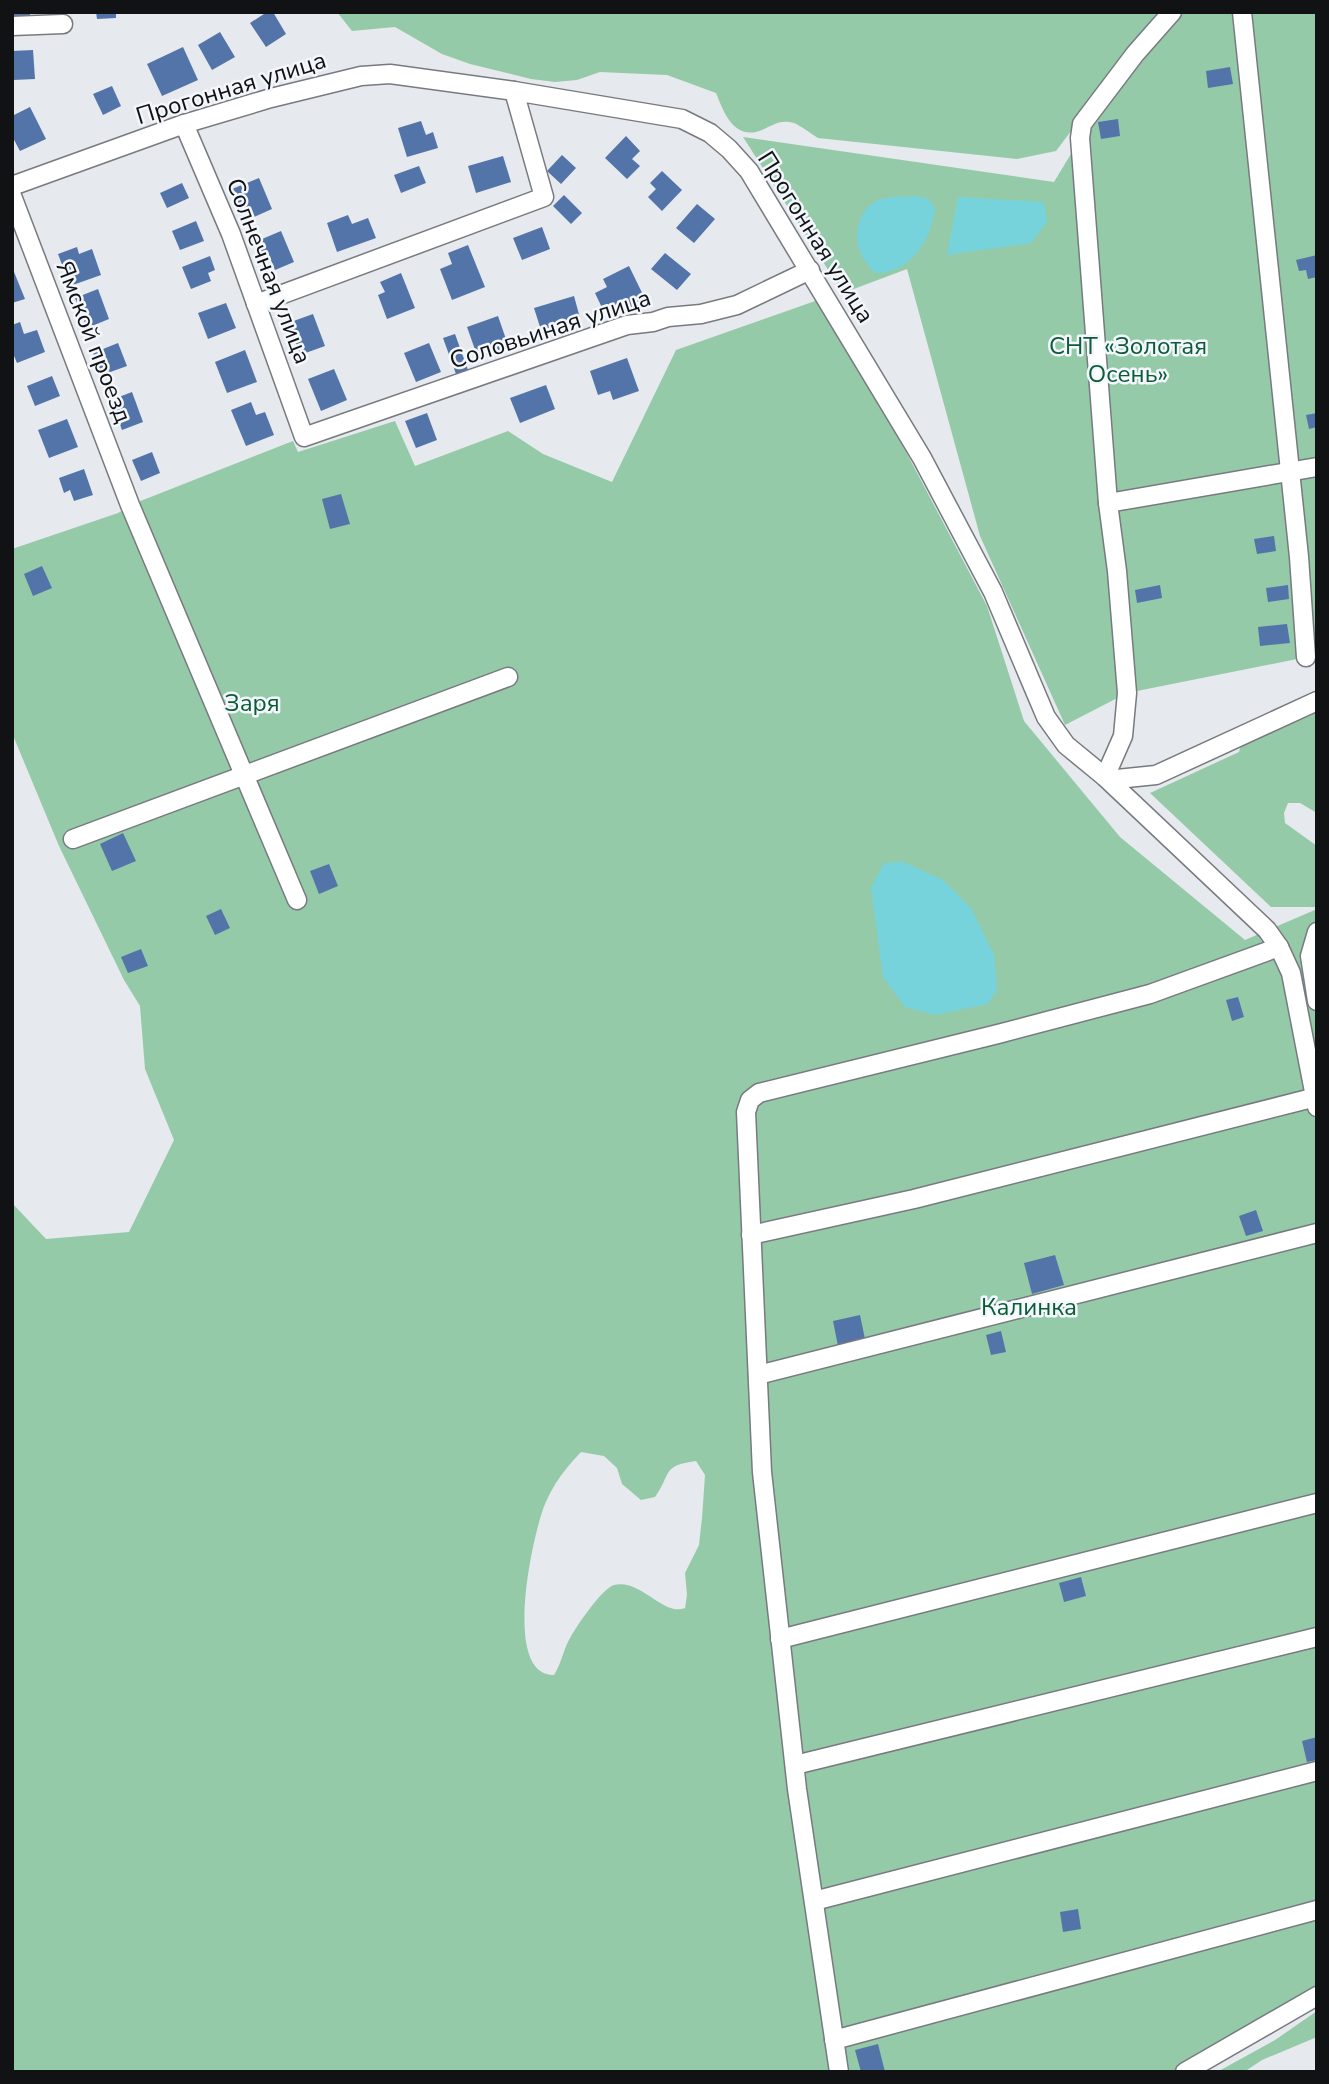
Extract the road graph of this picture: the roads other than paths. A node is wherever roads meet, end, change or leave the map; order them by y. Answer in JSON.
{"nodes":[{"id":1,"x":1172,"y":12,"type":"edge"},
{"id":2,"x":1242,"y":12,"type":"edge"},
{"id":3,"x":63,"y":24,"type":"dead end"},
{"id":4,"x":12,"y":26,"type":"edge"},
{"id":5,"x":514,"y":91,"type":"junction"},
{"id":6,"x":184,"y":124,"type":"junction"},
{"id":7,"x":12,"y":187,"type":"edge"},
{"id":8,"x":12,"y":196,"type":"edge"},
{"id":9,"x":810,"y":270,"type":"junction"},
{"id":10,"x":256,"y":304,"type":"junction"},
{"id":11,"x":304,"y":437,"type":"joint"},
{"id":12,"x":1317,"y":467,"type":"edge"},
{"id":13,"x":1289,"y":471,"type":"junction"},
{"id":14,"x":1108,"y":503,"type":"junction"},
{"id":15,"x":1306,"y":657,"type":"dead end"},
{"id":16,"x":508,"y":677,"type":"dead end"},
{"id":17,"x":1317,"y":701,"type":"edge"},
{"id":18,"x":244,"y":774,"type":"junction"},
{"id":19,"x":1105,"y":777,"type":"junction"},
{"id":20,"x":73,"y":839,"type":"dead end"},
{"id":21,"x":297,"y":900,"type":"dead end"},
{"id":22,"x":1317,"y":932,"type":"edge"},
{"id":23,"x":1279,"y":947,"type":"junction"},
{"id":24,"x":1317,"y":1001,"type":"edge"},
{"id":25,"x":1316,"y":1102,"type":"edge"},
{"id":26,"x":1317,"y":1233,"type":"edge"},
{"id":27,"x":751,"y":1235,"type":"junction"},
{"id":28,"x":758,"y":1375,"type":"junction"},
{"id":29,"x":1317,"y":1503,"type":"edge"},
{"id":30,"x":1317,"y":1637,"type":"edge"},
{"id":31,"x":780,"y":1639,"type":"junction"},
{"id":32,"x":795,"y":1765,"type":"junction"},
{"id":33,"x":1317,"y":1771,"type":"edge"},
{"id":34,"x":814,"y":1900,"type":"junction"},
{"id":35,"x":1317,"y":1910,"type":"edge"},
{"id":36,"x":1317,"y":1996,"type":"edge"},
{"id":37,"x":834,"y":2040,"type":"junction"},
{"id":38,"x":839,"y":2072,"type":"edge"},
{"id":39,"x":1185,"y":2072,"type":"edge"}],
"edges":[{"from":1,"to":14,"type":"street"},
{"from":2,"to":13,"type":"street"},
{"from":3,"to":4,"type":"street"},
{"from":5,"to":6,"type":"street","name":"Прогонная улица"},
{"from":5,"to":9,"type":"street","name":"Прогонная улица"},
{"from":5,"to":10,"type":"street"},
{"from":6,"to":7,"type":"street","name":"Прогонная улица"},
{"from":6,"to":10,"type":"street","name":"Солнечная улица"},
{"from":8,"to":18,"type":"street","name":"Ямской проезд"},
{"from":9,"to":11,"type":"street","name":"Соловьиная улица"},
{"from":9,"to":19,"type":"street","name":"Прогонная улица"},
{"from":10,"to":11,"type":"street","name":"Солнечная улица"},
{"from":12,"to":13,"type":"street"},
{"from":13,"to":14,"type":"street"},
{"from":13,"to":15,"type":"street"},
{"from":14,"to":19,"type":"street"},
{"from":16,"to":18,"type":"street"},
{"from":17,"to":19,"type":"street"},
{"from":18,"to":20,"type":"street"},
{"from":18,"to":21,"type":"street","name":"Ямской проезд"},
{"from":19,"to":23,"type":"street","name":"Прогонная улица"},
{"from":22,"to":24,"type":"street"},
{"from":23,"to":25,"type":"street","name":"Прогонная улица"},
{"from":23,"to":27,"type":"street"},
{"from":25,"to":27,"type":"street"},
{"from":26,"to":28,"type":"street"},
{"from":27,"to":28,"type":"street"},
{"from":28,"to":31,"type":"street"},
{"from":29,"to":31,"type":"street"},
{"from":30,"to":32,"type":"street"},
{"from":31,"to":32,"type":"street"},
{"from":32,"to":34,"type":"street"},
{"from":33,"to":34,"type":"street"},
{"from":34,"to":37,"type":"street"},
{"from":35,"to":37,"type":"street"},
{"from":36,"to":39,"type":"street"},
{"from":37,"to":38,"type":"street"}]}
